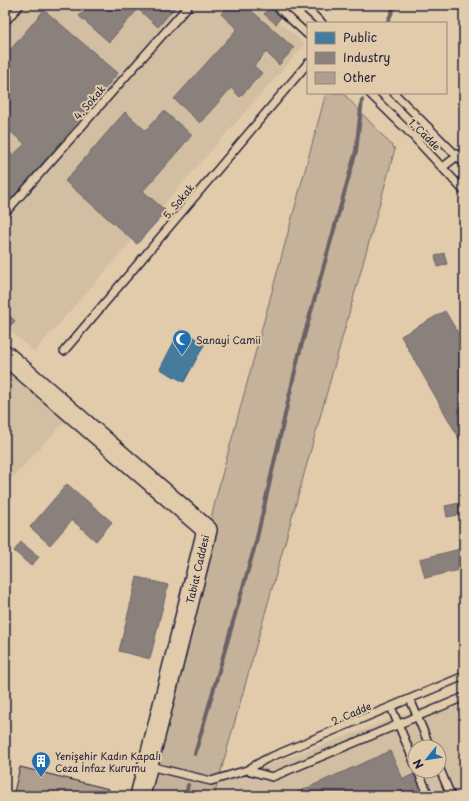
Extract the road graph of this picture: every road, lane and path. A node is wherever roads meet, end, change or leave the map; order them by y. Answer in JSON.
{"nodes":[{"id":1,"x":20,"y":5,"type":"edge"},
{"id":2,"x":189,"y":5,"type":"edge"},
{"id":3,"x":276,"y":5,"type":"edge"},
{"id":4,"x":302,"y":5,"type":"edge"},
{"id":5,"x":5,"y":22,"type":"edge"},
{"id":6,"x":321,"y":22,"type":"edge"},
{"id":7,"x":307,"y":34,"type":"edge"},
{"id":8,"x":307,"y":64,"type":"edge"},
{"id":9,"x":370,"y":94,"type":"edge"},
{"id":10,"x":395,"y":94,"type":"edge"},
{"id":11,"x":464,"y":151,"type":"edge"},
{"id":12,"x":458,"y":156,"type":"junction"},
{"id":13,"x":464,"y":163,"type":"edge"},
{"id":14,"x":443,"y":167,"type":"junction"},
{"id":15,"x":464,"y":179,"type":"edge"},
{"id":16,"x":458,"y":184,"type":"junction"},
{"id":17,"x":464,"y":191,"type":"edge"},
{"id":18,"x":5,"y":213,"type":"edge"},
{"id":19,"x":64,"y":351,"type":"dead end"},
{"id":20,"x":5,"y":355,"type":"edge"},
{"id":21,"x":464,"y":676,"type":"edge"},
{"id":22,"x":464,"y":697,"type":"edge"},
{"id":23,"x":410,"y":699,"type":"junction"},
{"id":24,"x":391,"y":707,"type":"junction"},
{"id":25,"x":417,"y":716,"type":"junction"},
{"id":26,"x":398,"y":724,"type":"junction"},
{"id":27,"x":427,"y":739,"type":"edge"},
{"id":28,"x":407,"y":745,"type":"edge"},
{"id":29,"x":148,"y":766,"type":"junction"},
{"id":30,"x":247,"y":770,"type":"junction"},
{"id":31,"x":422,"y":779,"type":"edge"},
{"id":32,"x":444,"y":779,"type":"edge"},
{"id":33,"x":140,"y":796,"type":"edge"},
{"id":34,"x":429,"y":796,"type":"edge"},
{"id":35,"x":451,"y":796,"type":"edge"}],
"edges":[{"from":1,"to":5,"type":"lane"},
{"from":2,"to":18,"type":"lane","name":"4. Sokak"},
{"from":3,"to":7,"type":"lane"},
{"from":4,"to":6,"type":"lane"},
{"from":8,"to":19,"type":"lane","name":"5. Sokak"},
{"from":9,"to":14,"type":"lane","name":"1. Cadde"},
{"from":10,"to":12,"type":"lane","name":"1. Cadde"},
{"from":11,"to":12,"type":"lane"},
{"from":12,"to":13,"type":"lane","name":"1. Cadde"},
{"from":12,"to":14,"type":"lane"},
{"from":14,"to":16,"type":"lane","name":"1. Cadde"},
{"from":15,"to":16,"type":"lane"},
{"from":16,"to":17,"type":"lane","name":"1. Cadde"},
{"from":20,"to":29,"type":"street","name":"Tabiat Caddesi"},
{"from":21,"to":23,"type":"lane","name":"2. Cadde"},
{"from":22,"to":25,"type":"lane"},
{"from":23,"to":24,"type":"lane","name":"2. Cadde"},
{"from":23,"to":25,"type":"lane"},
{"from":24,"to":26,"type":"lane"},
{"from":24,"to":30,"type":"lane","name":"2. Cadde"},
{"from":25,"to":26,"type":"lane"},
{"from":25,"to":27,"type":"lane"},
{"from":26,"to":28,"type":"lane"},
{"from":26,"to":30,"type":"lane"},
{"from":29,"to":30,"type":"lane","name":"2. Cadde"},
{"from":29,"to":33,"type":"street","name":"Tabiat Caddesi"},
{"from":31,"to":34,"type":"lane"},
{"from":32,"to":35,"type":"lane"}]}
